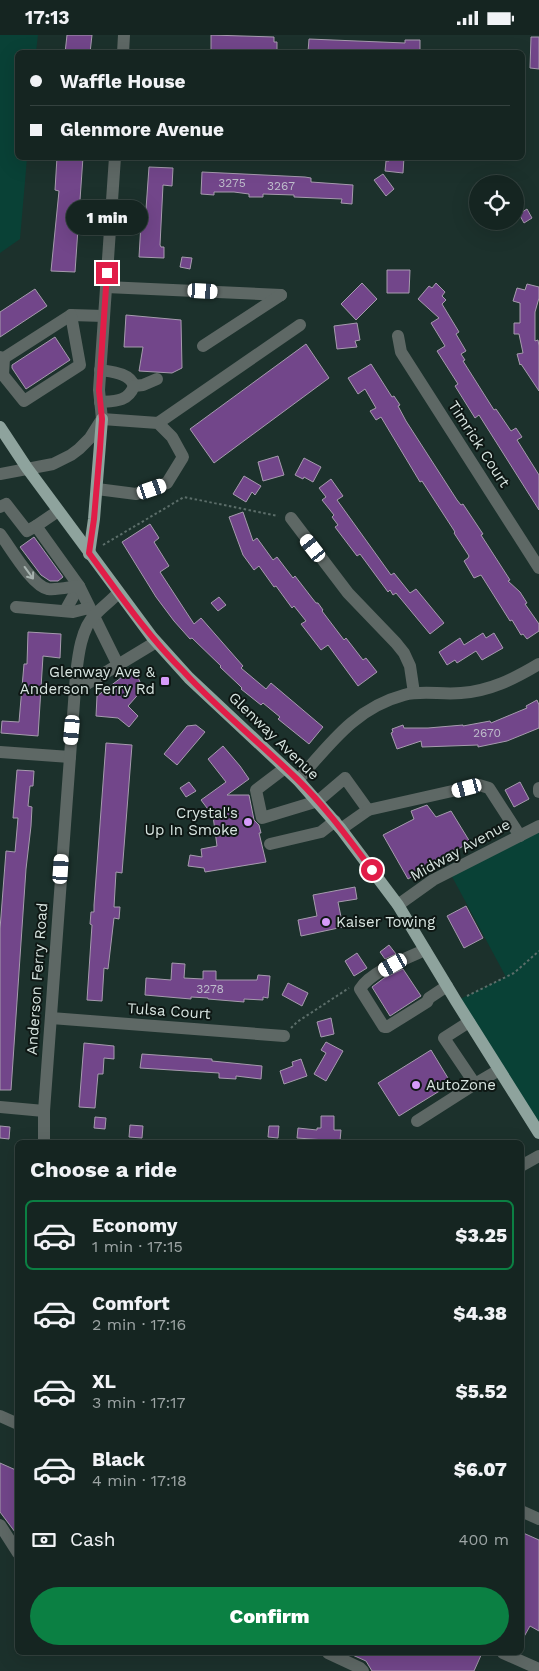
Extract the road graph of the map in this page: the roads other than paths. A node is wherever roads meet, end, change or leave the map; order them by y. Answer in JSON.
{"nodes":[{"id":1,"x":124,"y":35,"type":"edge"},
{"id":2,"x":123,"y":50,"type":"edge"},
{"id":3,"x":115,"y":160,"type":"edge"},
{"id":4,"x":106,"y":287,"type":"junction"},
{"id":5,"x":71,"y":315,"type":"junction"},
{"id":6,"x":104,"y":316,"type":"junction"},
{"id":7,"x":300,"y":325,"type":"dead end"},
{"id":8,"x":398,"y":336,"type":"dead end"},
{"id":9,"x":203,"y":345,"type":"dead end"},
{"id":10,"x":2,"y":358,"type":"edge"},
{"id":11,"x":100,"y":370,"type":"junction"},
{"id":12,"x":157,"y":379,"type":"dead end"},
{"id":13,"x":134,"y":386,"type":"junction"},
{"id":14,"x":100,"y":402,"type":"junction"},
{"id":15,"x":102,"y":419,"type":"junction"},
{"id":16,"x":158,"y":423,"type":"junction"},
{"id":17,"x":0,"y":427,"type":"edge"},
{"id":18,"x":27,"y":469,"type":"junction"},
{"id":19,"x":0,"y":474,"type":"edge"},
{"id":20,"x":97,"y":489,"type":"junction"},
{"id":21,"x":0,"y":507,"type":"edge"},
{"id":22,"x":58,"y":511,"type":"junction"},
{"id":23,"x":290,"y":518,"type":"road end"},
{"id":24,"x":36,"y":526,"type":"junction"},
{"id":25,"x":0,"y":534,"type":"edge"},
{"id":26,"x":89,"y":553,"type":"junction"},
{"id":27,"x":539,"y":568,"type":"edge"},
{"id":28,"x":79,"y":586,"type":"junction"},
{"id":29,"x":118,"y":593,"type":"junction"},
{"id":30,"x":16,"y":607,"type":"dead end"},
{"id":31,"x":65,"y":611,"type":"junction"},
{"id":32,"x":91,"y":611,"type":"junction"},
{"id":33,"x":156,"y":642,"type":"junction"},
{"id":34,"x":539,"y":664,"type":"edge"},
{"id":35,"x":118,"y":665,"type":"junction"},
{"id":36,"x":75,"y":691,"type":"junction"},
{"id":37,"x":414,"y":693,"type":"junction"},
{"id":38,"x":0,"y":752,"type":"edge"},
{"id":39,"x":70,"y":757,"type":"junction"},
{"id":40,"x":285,"y":768,"type":"junction"},
{"id":41,"x":298,"y":779,"type":"junction"},
{"id":42,"x":539,"y":787,"type":"edge"},
{"id":43,"x":539,"y":792,"type":"edge"},
{"id":44,"x":318,"y":801,"type":"junction"},
{"id":45,"x":368,"y":810,"type":"junction"},
{"id":46,"x":338,"y":825,"type":"junction"},
{"id":47,"x":539,"y":826,"type":"edge"},
{"id":48,"x":520,"y":835,"type":"junction"},
{"id":49,"x":270,"y":845,"type":"dead end"},
{"id":50,"x":398,"y":905,"type":"junction"},
{"id":51,"x":425,"y":950,"type":"junction"},
{"id":52,"x":447,"y":986,"type":"junction"},
{"id":53,"x":50,"y":1018,"type":"junction"},
{"id":54,"x":469,"y":1022,"type":"junction"},
{"id":55,"x":284,"y":1036,"type":"dead end"},
{"id":56,"x":499,"y":1070,"type":"junction"},
{"id":57,"x":476,"y":1084,"type":"junction"},
{"id":58,"x":0,"y":1107,"type":"edge"},
{"id":59,"x":44,"y":1111,"type":"junction"},
{"id":60,"x":417,"y":1121,"type":"dead end"},
{"id":61,"x":539,"y":1133,"type":"edge"},
{"id":62,"x":44,"y":1140,"type":"edge"},
{"id":63,"x":539,"y":1156,"type":"edge"},
{"id":64,"x":524,"y":1164,"type":"edge"},
{"id":65,"x":0,"y":1416,"type":"edge"},
{"id":66,"x":15,"y":1423,"type":"edge"},
{"id":67,"x":524,"y":1512,"type":"edge"},
{"id":68,"x":539,"y":1519,"type":"edge"},
{"id":69,"x":0,"y":1525,"type":"edge"},
{"id":70,"x":15,"y":1548,"type":"edge"},
{"id":71,"x":332,"y":1655,"type":"edge"},
{"id":72,"x":508,"y":1655,"type":"edge"},
{"id":73,"x":539,"y":1669,"type":"edge"},
{"id":74,"x":363,"y":1671,"type":"edge"}],
"edges":[{"from":1,"to":2,"type":"street"},
{"from":3,"to":4,"type":"street"},
{"from":4,"to":6,"type":"street"},
{"from":4,"to":9,"type":"street"},
{"from":5,"to":6,"type":"street"},
{"from":5,"to":10,"type":"street"},
{"from":5,"to":10,"type":"street"},
{"from":6,"to":11,"type":"street"},
{"from":7,"to":16,"type":"street"},
{"from":8,"to":27,"type":"street","name":"Timrick Court"},
{"from":11,"to":13,"type":"street"},
{"from":11,"to":14,"type":"street"},
{"from":12,"to":13,"type":"street"},
{"from":13,"to":14,"type":"street"},
{"from":14,"to":15,"type":"street"},
{"from":15,"to":16,"type":"street"},
{"from":15,"to":18,"type":"street"},
{"from":15,"to":20,"type":"main road"},
{"from":16,"to":20,"type":"street"},
{"from":17,"to":18,"type":"main road","name":"Glenway Avenue"},
{"from":18,"to":19,"type":"street"},
{"from":18,"to":22,"type":"main road","name":"Glenway Avenue"},
{"from":20,"to":26,"type":"main road"},
{"from":21,"to":24,"type":"street"},
{"from":22,"to":24,"type":"street"},
{"from":22,"to":26,"type":"main road","name":"Glenway Avenue"},
{"from":23,"to":37,"type":"street"},
{"from":24,"to":28,"type":"street"},
{"from":25,"to":28,"type":"street","one_way":true},
{"from":26,"to":29,"type":"main road","name":"Glenway Avenue"},
{"from":28,"to":31,"type":"street"},
{"from":28,"to":32,"type":"street"},
{"from":29,"to":32,"type":"street","name":"Anderson Ferry Road"},
{"from":29,"to":33,"type":"main road","name":"Glenway Avenue"},
{"from":30,"to":31,"type":"street"},
{"from":31,"to":32,"type":"street"},
{"from":32,"to":35,"type":"street"},
{"from":32,"to":36,"type":"street","name":"Anderson Ferry Road"},
{"from":33,"to":35,"type":"street"},
{"from":33,"to":40,"type":"main road","name":"Glenway Avenue"},
{"from":34,"to":37,"type":"street"},
{"from":35,"to":36,"type":"street"},
{"from":36,"to":39,"type":"street","name":"Anderson Ferry Road"},
{"from":37,"to":41,"type":"street"},
{"from":38,"to":39,"type":"street"},
{"from":39,"to":53,"type":"street","name":"Anderson Ferry Road"},
{"from":40,"to":41,"type":"main road","name":"Glenway Avenue"},
{"from":40,"to":44,"type":"street"},
{"from":41,"to":44,"type":"main road","name":"Glenway Avenue"},
{"from":42,"to":43,"type":"street"},
{"from":44,"to":45,"type":"street"},
{"from":44,"to":46,"type":"main road","name":"Glenway Avenue"},
{"from":45,"to":46,"type":"street"},
{"from":45,"to":48,"type":"street"},
{"from":46,"to":49,"type":"street"},
{"from":46,"to":50,"type":"main road","name":"Glenway Avenue"},
{"from":47,"to":48,"type":"street","name":"Midway Avenue"},
{"from":48,"to":50,"type":"street","name":"Midway Avenue"},
{"from":50,"to":51,"type":"main road","name":"Glenway Avenue"},
{"from":51,"to":52,"type":"main road","name":"Glenway Avenue"},
{"from":51,"to":52,"type":"street"},
{"from":52,"to":54,"type":"main road","name":"Glenway Avenue"},
{"from":53,"to":55,"type":"street","name":"Tulsa Court"},
{"from":53,"to":59,"type":"street","name":"Anderson Ferry Road"},
{"from":54,"to":56,"type":"main road","name":"Glenway Avenue"},
{"from":54,"to":57,"type":"street"},
{"from":56,"to":57,"type":"street"},
{"from":56,"to":61,"type":"main road","name":"Glenway Avenue"},
{"from":57,"to":60,"type":"street"},
{"from":58,"to":59,"type":"street"},
{"from":59,"to":62,"type":"street","name":"Anderson Ferry Road"},
{"from":63,"to":64,"type":"street"},
{"from":65,"to":66,"type":"street"},
{"from":67,"to":68,"type":"street"},
{"from":69,"to":70,"type":"street"},
{"from":71,"to":74,"type":"street"},
{"from":72,"to":73,"type":"street"}]}
